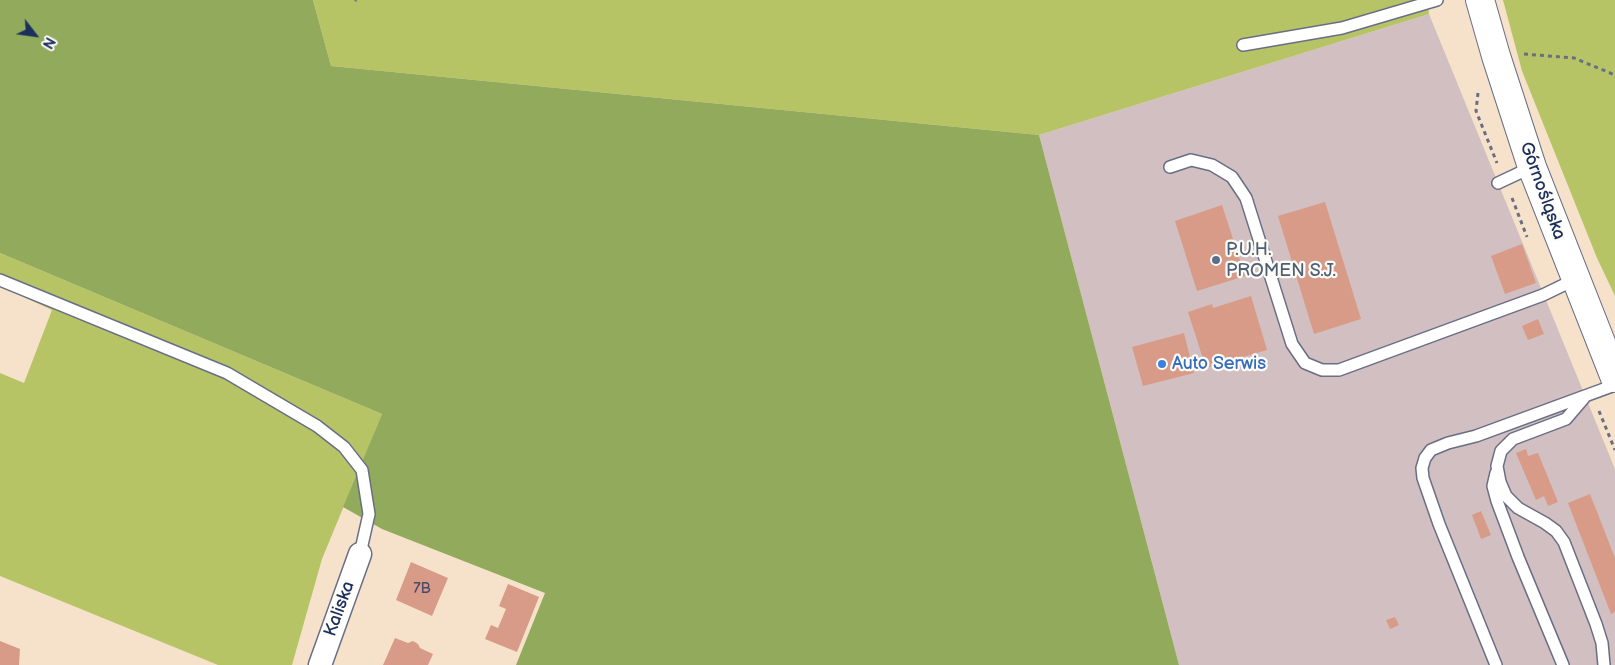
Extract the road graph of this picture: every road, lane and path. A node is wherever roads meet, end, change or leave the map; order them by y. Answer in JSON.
{"nodes":[{"id":1,"x":1437,"y":0,"type":"edge"},
{"id":2,"x":1480,"y":0,"type":"edge"},
{"id":3,"x":1243,"y":45,"type":"dead end"},
{"id":4,"x":1496,"y":56,"type":"junction"},
{"id":5,"x":1615,"y":75,"type":"edge"},
{"id":6,"x":1170,"y":167,"type":"dead end"},
{"id":7,"x":1532,"y":167,"type":"junction"},
{"id":8,"x":1498,"y":184,"type":"dead end"},
{"id":9,"x":1576,"y":279,"type":"junction"},
{"id":10,"x":0,"y":280,"type":"edge"},
{"id":11,"x":1609,"y":348,"type":"edge"},
{"id":12,"x":1615,"y":378,"type":"edge"},
{"id":13,"x":1615,"y":385,"type":"edge"},
{"id":14,"x":1585,"y":397,"type":"junction"},
{"id":15,"x":1497,"y":466,"type":"junction"},
{"id":16,"x":360,"y":554,"type":"joint"},
{"id":17,"x":320,"y":665,"type":"edge"},
{"id":18,"x":1496,"y":665,"type":"edge"},
{"id":19,"x":1563,"y":665,"type":"edge"},
{"id":20,"x":1604,"y":665,"type":"edge"}],
"edges":[{"from":1,"to":3,"type":"lane"},
{"from":2,"to":4,"type":"street","name":"Górnośląska"},
{"from":4,"to":5,"type":"path"},
{"from":4,"to":7,"type":"street","name":"Górnośląska"},
{"from":6,"to":9,"type":"lane"},
{"from":7,"to":8,"type":"lane"},
{"from":7,"to":9,"type":"street","name":"Górnośląska"},
{"from":9,"to":11,"type":"street","name":"Górnośląska"},
{"from":10,"to":16,"type":"lane"},
{"from":11,"to":12,"type":"street","name":"Górnośląska"},
{"from":13,"to":14,"type":"lane"},
{"from":14,"to":15,"type":"lane"},
{"from":14,"to":18,"type":"lane"},
{"from":15,"to":19,"type":"lane"},
{"from":15,"to":20,"type":"lane"},
{"from":16,"to":17,"type":"street","name":"Kaliska"}]}
